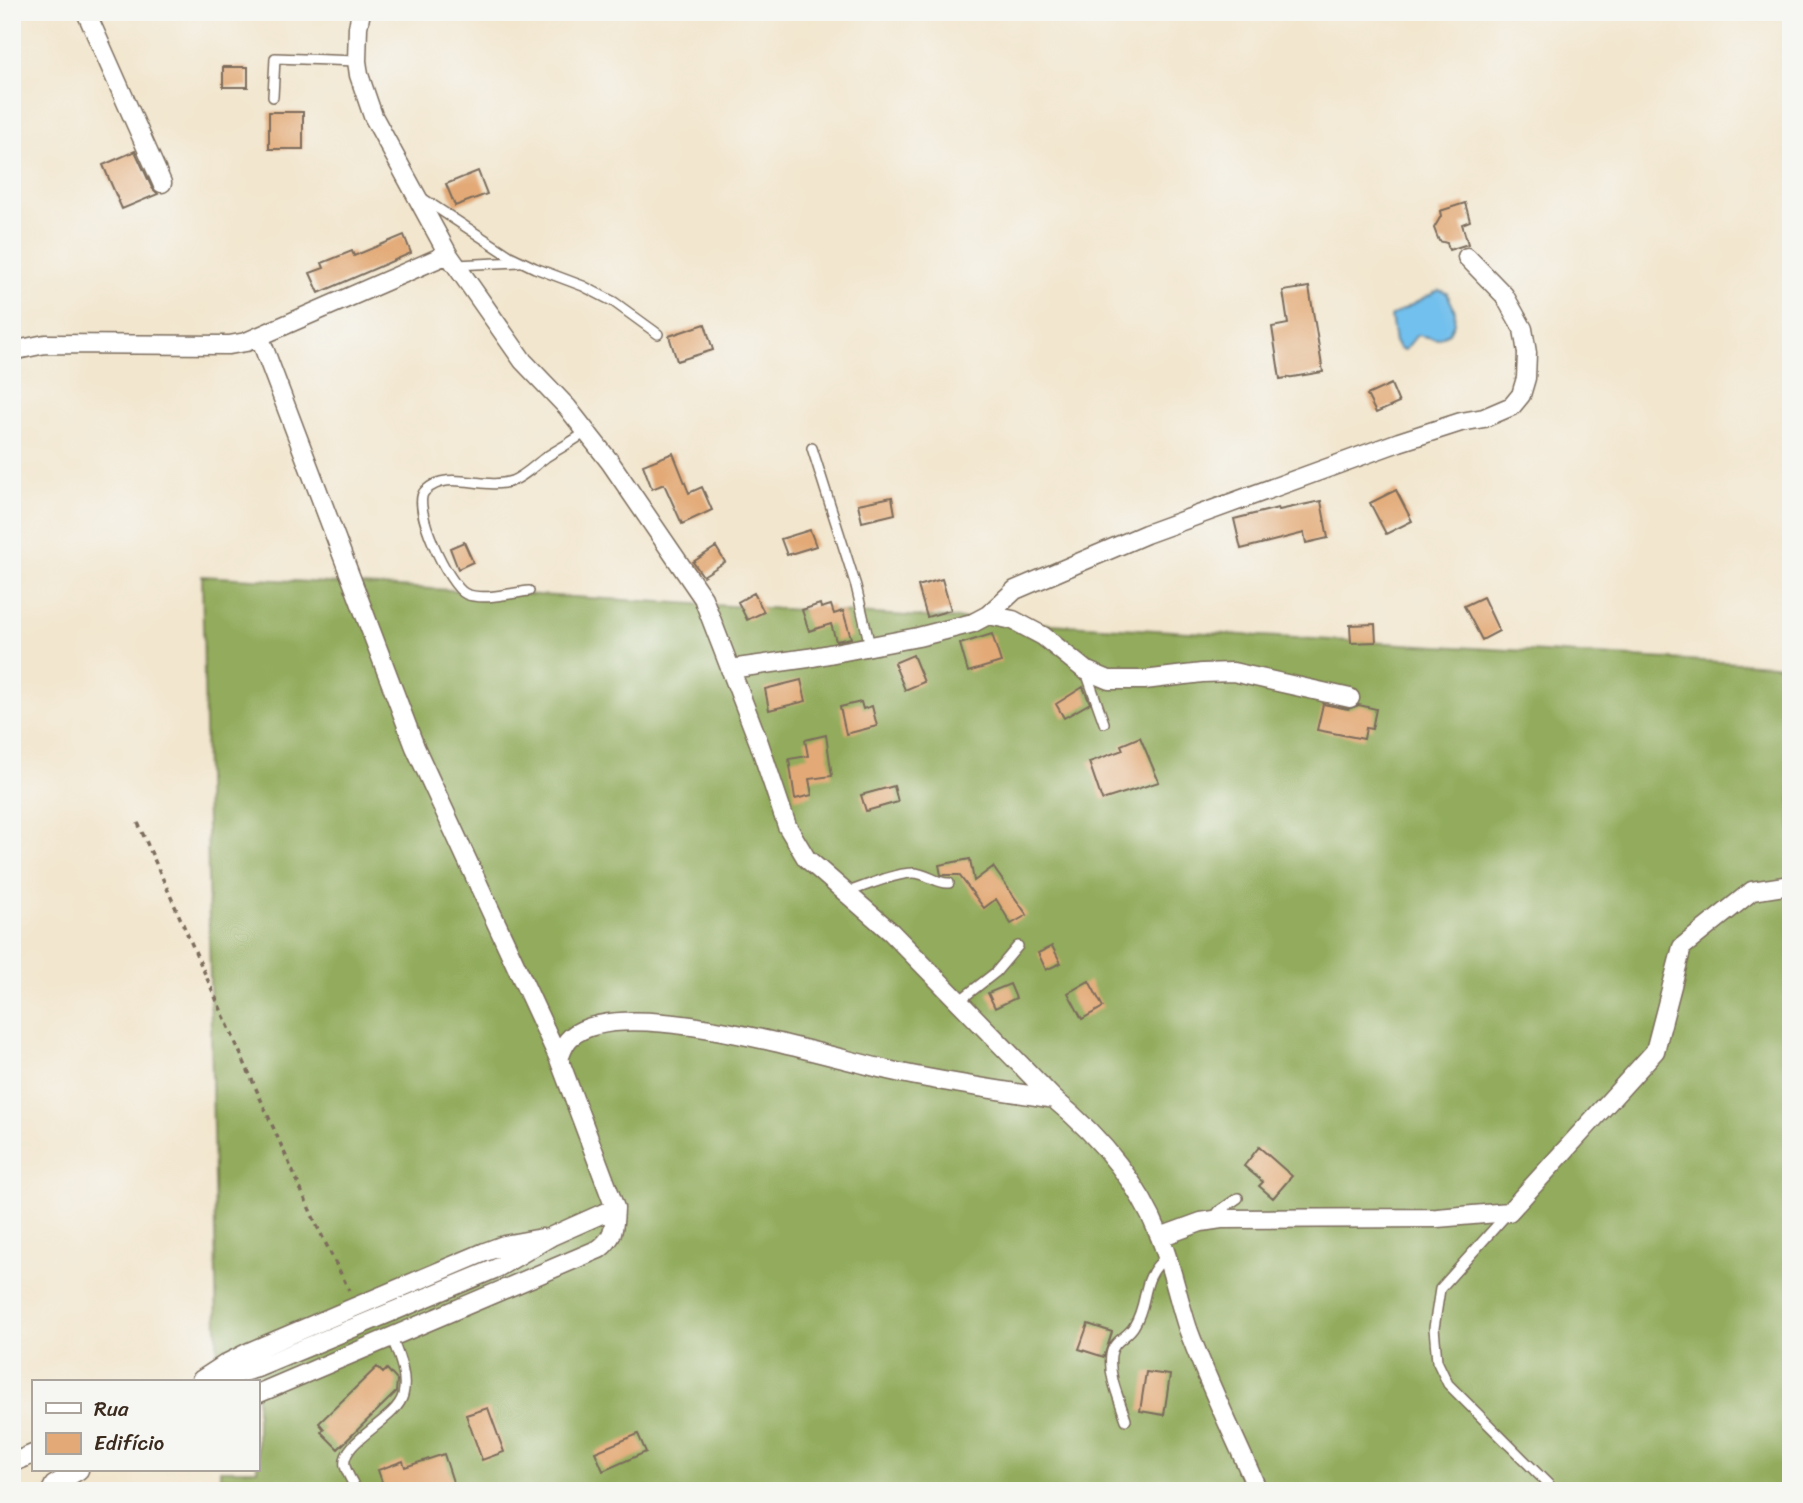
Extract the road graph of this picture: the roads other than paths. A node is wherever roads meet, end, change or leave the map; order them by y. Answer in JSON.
{"nodes":[{"id":1,"x":86,"y":12,"type":"edge"},
{"id":2,"x":361,"y":12,"type":"edge"},
{"id":3,"x":357,"y":61,"type":"junction"},
{"id":4,"x":273,"y":97,"type":"dead end"},
{"id":5,"x":162,"y":183,"type":"dead end"},
{"id":6,"x":415,"y":193,"type":"junction"},
{"id":7,"x":1467,"y":257,"type":"dead end"},
{"id":8,"x":452,"y":259,"type":"junction"},
{"id":9,"x":521,"y":261,"type":"junction"},
{"id":10,"x":657,"y":334,"type":"dead end"},
{"id":11,"x":260,"y":338,"type":"junction"},
{"id":12,"x":12,"y":351,"type":"edge"},
{"id":13,"x":587,"y":431,"type":"junction"},
{"id":14,"x":812,"y":448,"type":"dead end"},
{"id":15,"x":529,"y":590,"type":"dead end"},
{"id":16,"x":988,"y":615,"type":"junction"},
{"id":17,"x":870,"y":646,"type":"junction"},
{"id":18,"x":730,"y":669,"type":"junction"},
{"id":19,"x":1085,"y":670,"type":"junction"},
{"id":20,"x":1350,"y":698,"type":"dead end"},
{"id":21,"x":1104,"y":723,"type":"dead end"},
{"id":22,"x":949,"y":883,"type":"dead end"},
{"id":23,"x":1791,"y":885,"type":"edge"},
{"id":24,"x":845,"y":893,"type":"junction"},
{"id":25,"x":1018,"y":946,"type":"dead end"},
{"id":26,"x":959,"y":1001,"type":"junction"},
{"id":27,"x":559,"y":1059,"type":"junction"},
{"id":28,"x":1055,"y":1099,"type":"junction"},
{"id":29,"x":1238,"y":1198,"type":"dead end"},
{"id":30,"x":615,"y":1208,"type":"junction"},
{"id":31,"x":1509,"y":1212,"type":"junction"},
{"id":32,"x":1212,"y":1221,"type":"junction"},
{"id":33,"x":552,"y":1236,"type":"junction"},
{"id":34,"x":1160,"y":1237,"type":"junction"},
{"id":35,"x":1166,"y":1257,"type":"junction"},
{"id":36,"x":391,"y":1336,"type":"junction"},
{"id":37,"x":200,"y":1380,"type":"edge"},
{"id":38,"x":213,"y":1380,"type":"edge"},
{"id":39,"x":259,"y":1393,"type":"edge"},
{"id":40,"x":1126,"y":1420,"type":"dead end"},
{"id":41,"x":32,"y":1454,"type":"edge"},
{"id":42,"x":12,"y":1463,"type":"edge"},
{"id":43,"x":76,"y":1472,"type":"edge"},
{"id":44,"x":51,"y":1491,"type":"edge"},
{"id":45,"x":357,"y":1491,"type":"edge"},
{"id":46,"x":1258,"y":1491,"type":"edge"},
{"id":47,"x":1555,"y":1491,"type":"edge"}],
"edges":[{"from":1,"to":5,"type":"street"},
{"from":2,"to":3,"type":"street"},
{"from":3,"to":4,"type":"lane"},
{"from":3,"to":6,"type":"street"},
{"from":6,"to":8,"type":"street"},
{"from":6,"to":9,"type":"lane"},
{"from":7,"to":16,"type":"street"},
{"from":8,"to":9,"type":"lane"},
{"from":8,"to":11,"type":"street"},
{"from":8,"to":13,"type":"street"},
{"from":9,"to":10,"type":"lane"},
{"from":11,"to":12,"type":"street"},
{"from":11,"to":27,"type":"street"},
{"from":13,"to":15,"type":"lane"},
{"from":13,"to":18,"type":"street"},
{"from":14,"to":17,"type":"lane"},
{"from":16,"to":17,"type":"street"},
{"from":16,"to":19,"type":"street"},
{"from":17,"to":18,"type":"street"},
{"from":18,"to":24,"type":"street"},
{"from":19,"to":20,"type":"street"},
{"from":19,"to":21,"type":"lane"},
{"from":22,"to":24,"type":"lane"},
{"from":23,"to":31,"type":"street"},
{"from":24,"to":26,"type":"street"},
{"from":25,"to":26,"type":"lane"},
{"from":26,"to":28,"type":"street"},
{"from":27,"to":28,"type":"street"},
{"from":27,"to":30,"type":"street"},
{"from":28,"to":34,"type":"street"},
{"from":29,"to":32,"type":"lane"},
{"from":30,"to":33,"type":"street"},
{"from":30,"to":36,"type":"street"},
{"from":31,"to":32,"type":"street"},
{"from":31,"to":47,"type":"lane"},
{"from":32,"to":34,"type":"street"},
{"from":33,"to":37,"type":"street"},
{"from":33,"to":38,"type":"street"},
{"from":34,"to":35,"type":"street"},
{"from":35,"to":40,"type":"lane"},
{"from":35,"to":46,"type":"street"},
{"from":36,"to":39,"type":"street"},
{"from":36,"to":45,"type":"lane"},
{"from":41,"to":42,"type":"street"},
{"from":43,"to":44,"type":"street"}]}
